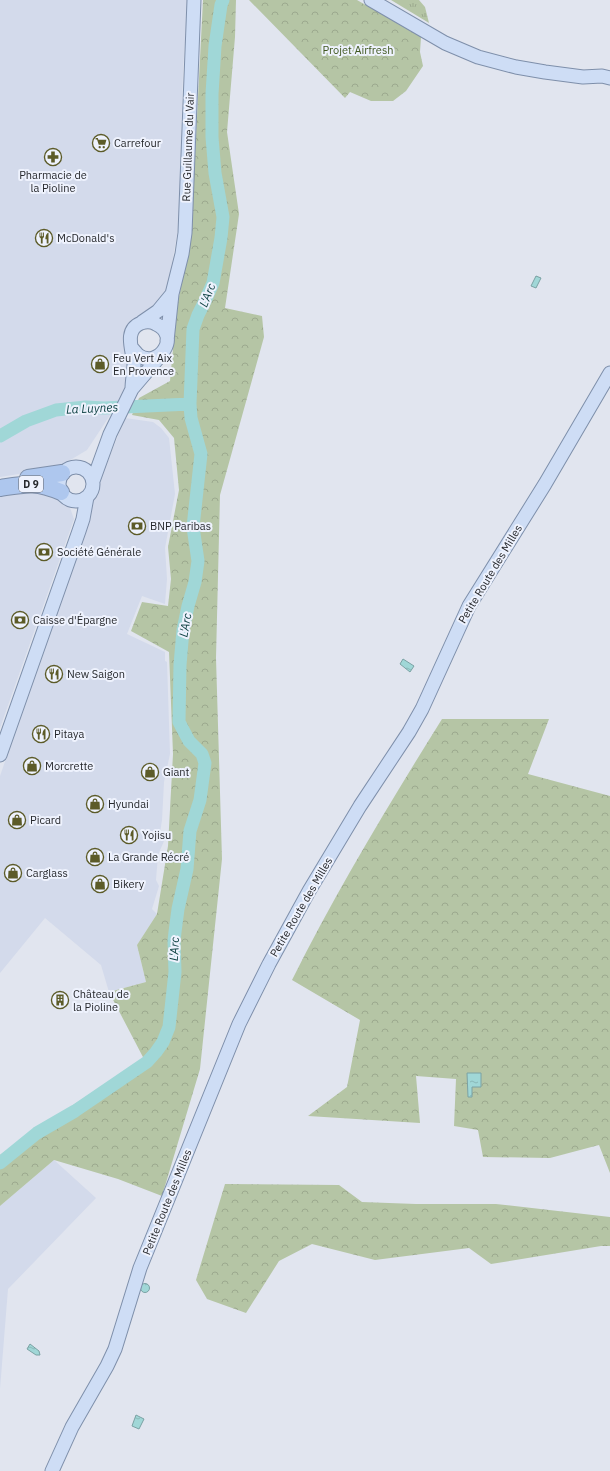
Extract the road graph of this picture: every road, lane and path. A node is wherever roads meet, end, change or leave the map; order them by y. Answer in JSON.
{"nodes":[{"id":1,"x":194,"y":0,"type":"edge"},
{"id":2,"x":371,"y":0,"type":"edge"},
{"id":3,"x":607,"y":76,"type":"edge"},
{"id":4,"x":172,"y":294,"type":"junction"},
{"id":5,"x":142,"y":322,"type":"junction"},
{"id":6,"x":167,"y":341,"type":"junction"},
{"id":7,"x":132,"y":348,"type":"junction"},
{"id":8,"x":162,"y":353,"type":"junction"},
{"id":9,"x":610,"y":373,"type":"edge"},
{"id":10,"x":130,"y":392,"type":"junction"},
{"id":11,"x":110,"y":434,"type":"junction"},
{"id":12,"x":82,"y":468,"type":"junction"},
{"id":13,"x":62,"y":473,"type":"junction"},
{"id":14,"x":93,"y":480,"type":"junction"},
{"id":15,"x":0,"y":482,"type":"edge"},
{"id":16,"x":0,"y":488,"type":"edge"},
{"id":17,"x":66,"y":496,"type":"junction"},
{"id":18,"x":87,"y":497,"type":"junction"},
{"id":19,"x":74,"y":545,"type":"junction"},
{"id":20,"x":0,"y":755,"type":"edge"},
{"id":21,"x":52,"y":1471,"type":"edge"}],
"edges":[{"from":1,"to":4,"type":"main road","name":"Rue Guillaume du Vair"},
{"from":2,"to":3,"type":"main road"},
{"from":4,"to":5,"type":"main road","name":"Rue Guillaume du Vair"},
{"from":4,"to":6,"type":"main road","name":"Rue Guillaume du Vair"},
{"from":5,"to":6,"type":"main road"},
{"from":5,"to":7,"type":"main road"},
{"from":6,"to":8,"type":"main road"},
{"from":7,"to":8,"type":"main road"},
{"from":7,"to":10,"type":"main road"},
{"from":8,"to":10,"type":"main road"},
{"from":9,"to":21,"type":"main road","name":"Petite Route des Milles"},
{"from":10,"to":11,"type":"main road"},
{"from":11,"to":12,"type":"main road"},
{"from":11,"to":14,"type":"main road"},
{"from":12,"to":13,"type":"main road"},
{"from":12,"to":14,"type":"main road"},
{"from":13,"to":15,"type":"highway","number":"D 9"},
{"from":13,"to":17,"type":"main road"},
{"from":14,"to":18,"type":"main road"},
{"from":16,"to":17,"type":"highway","number":"D 9"},
{"from":17,"to":18,"type":"main road"},
{"from":17,"to":19,"type":"main road"},
{"from":18,"to":19,"type":"main road"},
{"from":19,"to":20,"type":"main road"}]}
